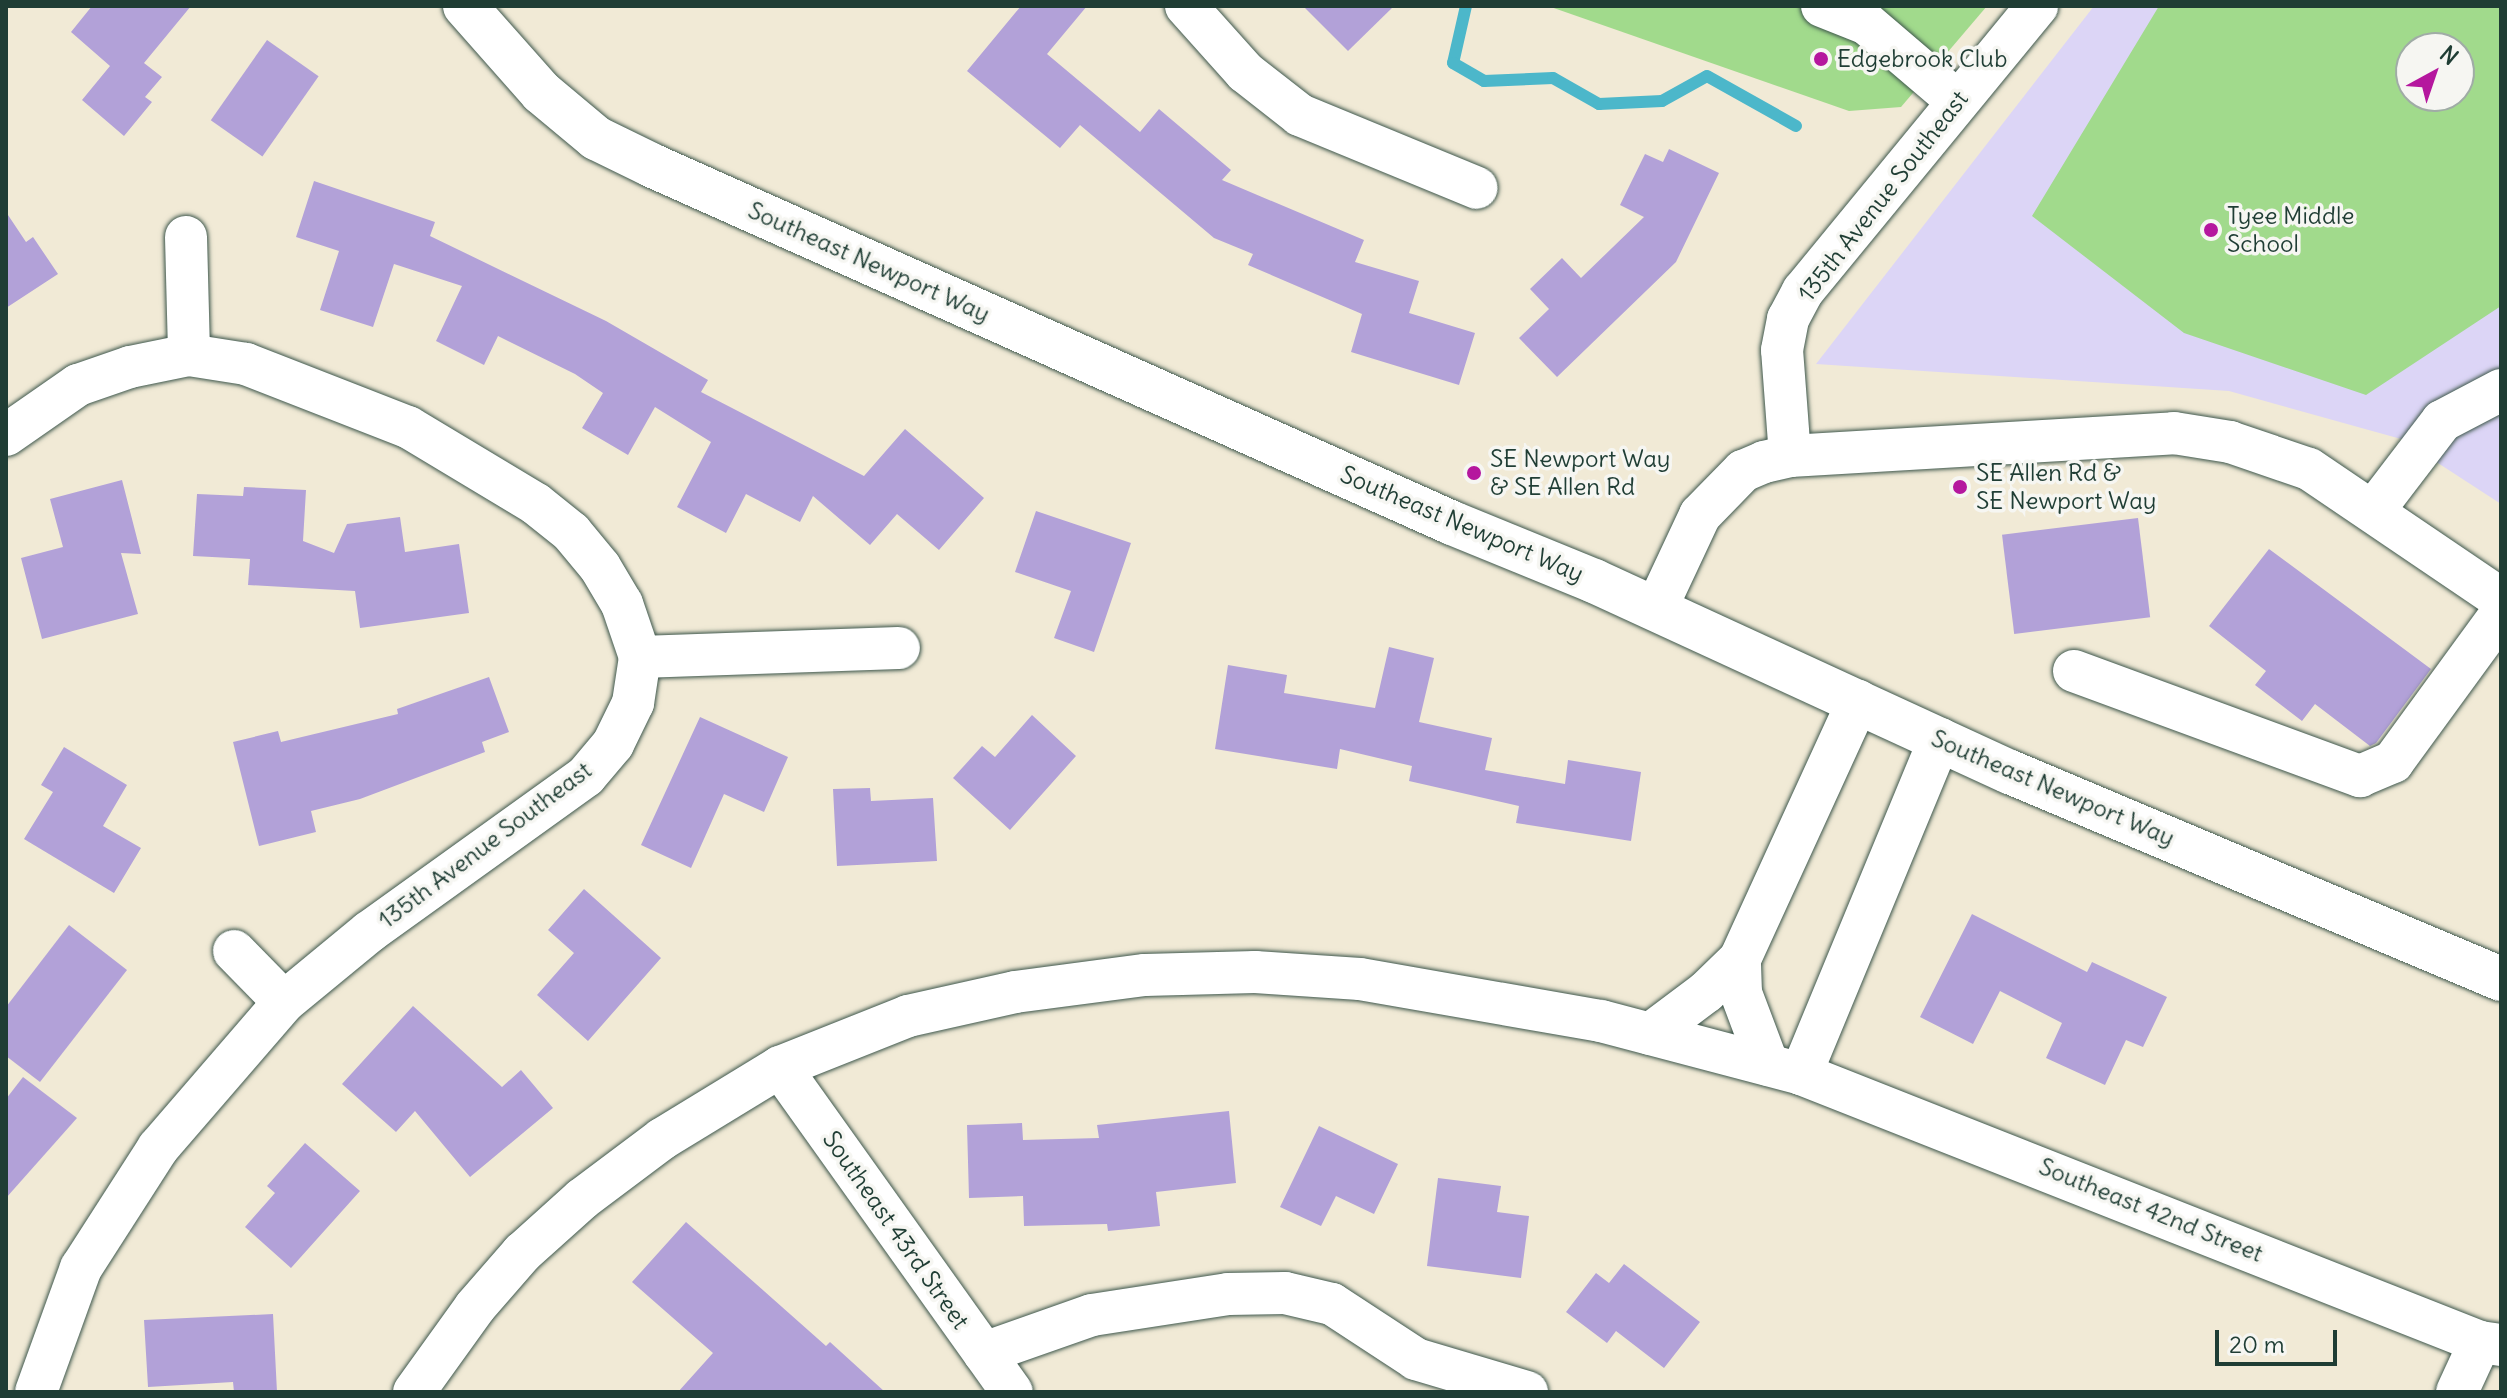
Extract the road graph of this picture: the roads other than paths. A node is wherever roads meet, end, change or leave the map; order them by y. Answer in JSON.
{"nodes":[{"id":1,"x":465,"y":6,"type":"edge"},
{"id":2,"x":1186,"y":6,"type":"edge"},
{"id":3,"x":1822,"y":6,"type":"edge"},
{"id":4,"x":2037,"y":6,"type":"edge"},
{"id":5,"x":1957,"y":101,"type":"junction"},
{"id":6,"x":1477,"y":188,"type":"dead end"},
{"id":7,"x":186,"y":237,"type":"dead end"},
{"id":8,"x":189,"y":355,"type":"junction"},
{"id":9,"x":2501,"y":390,"type":"edge"},
{"id":10,"x":6,"y":435,"type":"edge"},
{"id":11,"x":1790,"y":456,"type":"junction"},
{"id":12,"x":2374,"y":510,"type":"junction"},
{"id":13,"x":2501,"y":599,"type":"edge"},
{"id":14,"x":1656,"y":609,"type":"junction"},
{"id":15,"x":2501,"y":614,"type":"edge"},
{"id":16,"x":899,"y":648,"type":"dead end"},
{"id":17,"x":640,"y":657,"type":"junction"},
{"id":18,"x":2074,"y":671,"type":"dead end"},
{"id":19,"x":1858,"y":701,"type":"junction"},
{"id":20,"x":1940,"y":739,"type":"junction"},
{"id":21,"x":234,"y":951,"type":"dead end"},
{"id":22,"x":1740,"y":959,"type":"junction"},
{"id":23,"x":2501,"y":979,"type":"edge"},
{"id":24,"x":284,"y":1002,"type":"junction"},
{"id":25,"x":1650,"y":1034,"type":"junction"},
{"id":26,"x":780,"y":1067,"type":"junction"},
{"id":27,"x":1785,"y":1070,"type":"junction"},
{"id":28,"x":2490,"y":1343,"type":"edge"},
{"id":29,"x":984,"y":1353,"type":"junction"},
{"id":30,"x":1424,"y":1376,"type":"edge"},
{"id":31,"x":36,"y":1392,"type":"edge"},
{"id":32,"x":414,"y":1392,"type":"edge"},
{"id":33,"x":1012,"y":1392,"type":"edge"},
{"id":34,"x":1527,"y":1392,"type":"edge"},
{"id":35,"x":2457,"y":1392,"type":"edge"}],
"edges":[{"from":1,"to":14,"type":"main road","name":"Southeast Newport Way"},
{"from":2,"to":6,"type":"street"},
{"from":3,"to":5,"type":"street"},
{"from":4,"to":5,"type":"street","name":"135th Avenue Southeast"},
{"from":5,"to":11,"type":"street","name":"135th Avenue Southeast"},
{"from":7,"to":8,"type":"street"},
{"from":8,"to":10,"type":"street"},
{"from":8,"to":17,"type":"street"},
{"from":9,"to":12,"type":"street"},
{"from":11,"to":12,"type":"street"},
{"from":11,"to":14,"type":"street"},
{"from":12,"to":13,"type":"street"},
{"from":14,"to":19,"type":"main road","name":"Southeast Newport Way"},
{"from":15,"to":18,"type":"street"},
{"from":16,"to":17,"type":"street"},
{"from":17,"to":24,"type":"street","name":"135th Avenue Southeast"},
{"from":19,"to":20,"type":"main road","name":"Southeast Newport Way"},
{"from":19,"to":22,"type":"street"},
{"from":20,"to":23,"type":"main road","name":"Southeast Newport Way"},
{"from":20,"to":27,"type":"street"},
{"from":21,"to":24,"type":"street"},
{"from":22,"to":25,"type":"street"},
{"from":22,"to":27,"type":"street"},
{"from":24,"to":31,"type":"street","name":"135th Avenue Southeast"},
{"from":25,"to":26,"type":"street","name":"Southeast 42nd Street"},
{"from":25,"to":27,"type":"street","name":"Southeast 42nd Street"},
{"from":26,"to":29,"type":"street","name":"Southeast 43rd Street"},
{"from":26,"to":32,"type":"street","name":"Southeast 42nd Street"},
{"from":27,"to":28,"type":"street","name":"Southeast 42nd Street"},
{"from":28,"to":35,"type":"street"},
{"from":29,"to":30,"type":"street"},
{"from":29,"to":33,"type":"street","name":"Southeast 43rd Street"},
{"from":30,"to":34,"type":"street"}]}
